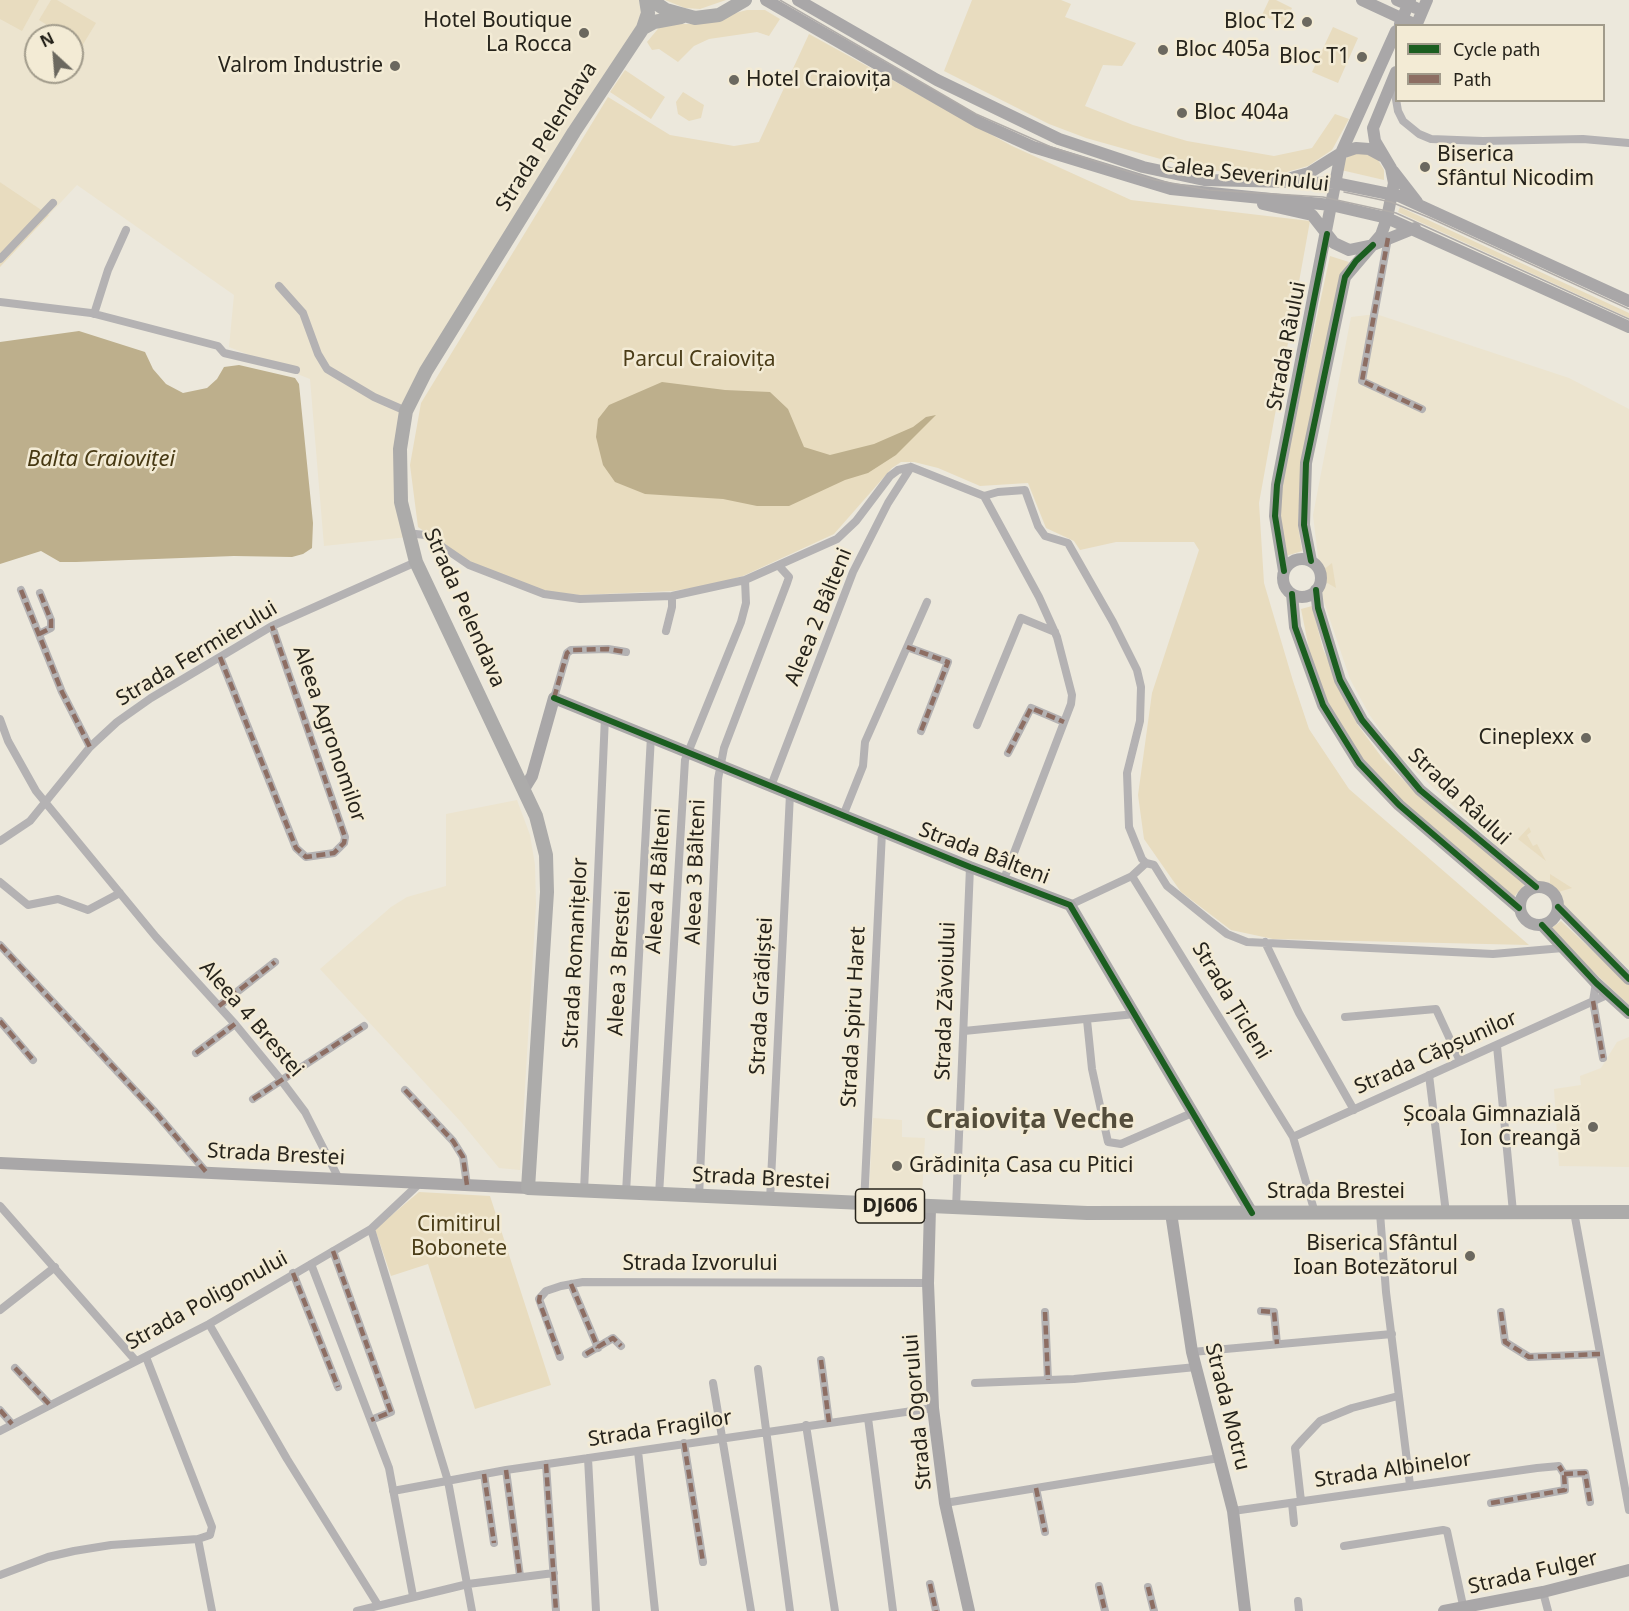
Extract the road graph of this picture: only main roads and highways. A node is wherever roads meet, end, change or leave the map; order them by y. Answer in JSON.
{"nodes":[{"id":1,"x":646,"y":0,"type":"edge"},
{"id":2,"x":651,"y":0,"type":"edge"},
{"id":3,"x":745,"y":0,"type":"edge"},
{"id":4,"x":766,"y":0,"type":"edge"},
{"id":5,"x":798,"y":0,"type":"edge"},
{"id":6,"x":1362,"y":0,"type":"edge"},
{"id":7,"x":1405,"y":2,"type":"edge"},
{"id":8,"x":1425,"y":5,"type":"edge"},
{"id":9,"x":683,"y":16,"type":"junction"},
{"id":10,"x":1400,"y":22,"type":"edge"},
{"id":11,"x":1416,"y":24,"type":"edge"},
{"id":12,"x":643,"y":28,"type":"junction"},
{"id":13,"x":1395,"y":33,"type":"edge"},
{"id":14,"x":1395,"y":76,"type":"edge"},
{"id":15,"x":1341,"y":153,"type":"junction"},
{"id":16,"x":1388,"y":163,"type":"junction"},
{"id":17,"x":1271,"y":182,"type":"junction"},
{"id":18,"x":1335,"y":183,"type":"junction"},
{"id":19,"x":1392,"y":195,"type":"junction"},
{"id":20,"x":1239,"y":197,"type":"junction"},
{"id":21,"x":1330,"y":205,"type":"junction"},
{"id":22,"x":1420,"y":205,"type":"junction"},
{"id":23,"x":1388,"y":218,"type":"junction"},
{"id":24,"x":1415,"y":228,"type":"junction"},
{"id":25,"x":1327,"y":234,"type":"junction"},
{"id":26,"x":1373,"y":245,"type":"junction"},
{"id":27,"x":1629,"y":301,"type":"edge"},
{"id":28,"x":1629,"y":327,"type":"edge"},
{"id":29,"x":1311,"y":561,"type":"junction"},
{"id":30,"x":1284,"y":571,"type":"junction"},
{"id":31,"x":1316,"y":590,"type":"junction"},
{"id":32,"x":1292,"y":594,"type":"junction"},
{"id":33,"x":524,"y":789,"type":"junction"},
{"id":34,"x":1536,"y":887,"type":"junction"},
{"id":35,"x":1558,"y":907,"type":"junction"},
{"id":36,"x":1519,"y":908,"type":"junction"},
{"id":37,"x":1542,"y":925,"type":"junction"},
{"id":38,"x":1629,"y":979,"type":"edge"},
{"id":39,"x":1629,"y":1012,"type":"edge"},
{"id":40,"x":0,"y":1163,"type":"edge"},
{"id":41,"x":528,"y":1188,"type":"junction"},
{"id":42,"x":930,"y":1208,"type":"junction"},
{"id":43,"x":1629,"y":1212,"type":"edge"},
{"id":44,"x":1171,"y":1213,"type":"junction"},
{"id":45,"x":1252,"y":1213,"type":"junction"},
{"id":46,"x":1629,"y":1570,"type":"edge"},
{"id":47,"x":1464,"y":1610,"type":"edge"},
{"id":48,"x":969,"y":1611,"type":"edge"},
{"id":49,"x":1245,"y":1611,"type":"edge"},
{"id":50,"x":1444,"y":1611,"type":"edge"}],
"edges":[{"from":1,"to":12,"type":"main road","name":"Strada Pelendava"},
{"from":2,"to":9,"type":"main road"},
{"from":3,"to":9,"type":"main road"},
{"from":4,"to":20,"type":"main road","name":"Calea Severinului"},
{"from":5,"to":17,"type":"main road","name":"Calea Severinului"},
{"from":6,"to":10,"type":"main road"},
{"from":7,"to":8,"type":"main road"},
{"from":7,"to":10,"type":"main road"},
{"from":8,"to":11,"type":"main road"},
{"from":9,"to":12,"type":"main road"},
{"from":12,"to":33,"type":"main road","name":"Strada Pelendava"},
{"from":13,"to":15,"type":"main road","name":"Strada Râului"},
{"from":14,"to":16,"type":"main road"},
{"from":15,"to":16,"type":"main road"},
{"from":15,"to":17,"type":"main road"},
{"from":15,"to":18,"type":"main road","name":"Strada Râului"},
{"from":16,"to":19,"type":"main road","name":"Strada Râului"},
{"from":16,"to":22,"type":"main road"},
{"from":17,"to":18,"type":"main road","name":"Calea Severinului"},
{"from":18,"to":19,"type":"main road","name":"Calea Severinului"},
{"from":18,"to":21,"type":"main road","name":"Strada Râului"},
{"from":19,"to":22,"type":"main road","name":"Calea Severinului"},
{"from":19,"to":23,"type":"main road","name":"Strada Râului"},
{"from":20,"to":21,"type":"main road","name":"Calea Severinului"},
{"from":20,"to":25,"type":"main road"},
{"from":21,"to":23,"type":"main road","name":"Calea Severinului"},
{"from":21,"to":25,"type":"main road","name":"Strada Râului"},
{"from":22,"to":27,"type":"main road","name":"Calea Severinului"},
{"from":23,"to":24,"type":"main road","name":"Calea Severinului"},
{"from":23,"to":26,"type":"main road","name":"Strada Râului"},
{"from":24,"to":26,"type":"main road"},
{"from":24,"to":28,"type":"main road","name":"Calea Severinului"},
{"from":25,"to":26,"type":"main road"},
{"from":25,"to":30,"type":"main road","name":"Strada Râului"},
{"from":26,"to":29,"type":"main road","name":"Strada Râului"},
{"from":29,"to":30,"type":"main road"},
{"from":29,"to":31,"type":"main road","name":"Strada Râului"},
{"from":30,"to":32,"type":"main road","name":"Strada Râului"},
{"from":31,"to":32,"type":"main road"},
{"from":31,"to":34,"type":"main road","name":"Strada Râului"},
{"from":32,"to":36,"type":"main road","name":"Strada Râului"},
{"from":33,"to":41,"type":"main road","name":"Strada Pelendava"},
{"from":33,"to":45,"type":"main road","name":"Strada Bâlteni"},
{"from":34,"to":35,"type":"main road","name":"Strada Râului"},
{"from":34,"to":36,"type":"main road"},
{"from":35,"to":37,"type":"main road"},
{"from":35,"to":38,"type":"main road","name":"Strada Râului"},
{"from":36,"to":37,"type":"main road","name":"Strada Râului"},
{"from":37,"to":39,"type":"main road","name":"Strada Râului"},
{"from":40,"to":41,"type":"main road","name":"Strada Brestei","number":"DJ606"},
{"from":41,"to":42,"type":"main road","name":"Strada Brestei","number":"DJ606"},
{"from":42,"to":44,"type":"main road","name":"Strada Brestei","number":"DJ606"},
{"from":42,"to":48,"type":"main road","name":"Strada Ogorului"},
{"from":43,"to":45,"type":"main road","name":"Strada Brestei","number":"DJ606"},
{"from":44,"to":45,"type":"main road","name":"Strada Brestei","number":"DJ606"},
{"from":44,"to":49,"type":"main road","name":"Strada Motru"},
{"from":46,"to":47,"type":"main road","name":"Strada Fulger"},
{"from":47,"to":50,"type":"main road","name":"Strada Fulger"}]}
